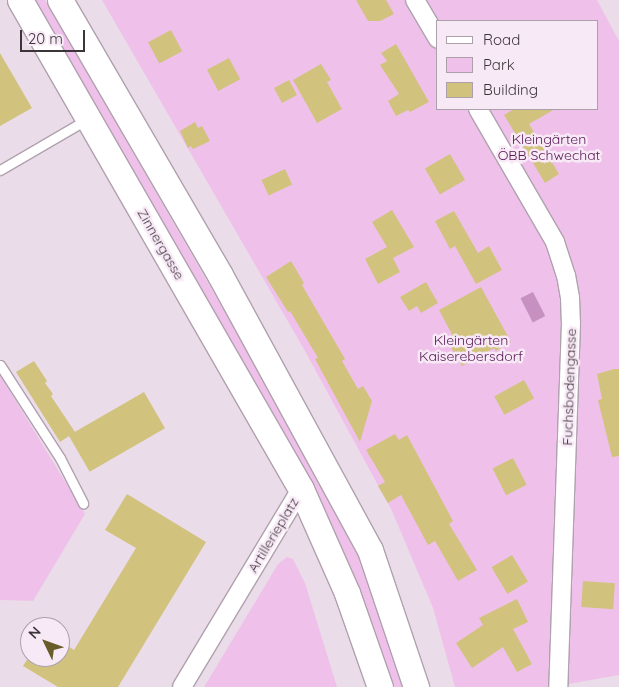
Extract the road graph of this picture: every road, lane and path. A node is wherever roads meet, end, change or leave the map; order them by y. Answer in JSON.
{"nodes":[{"id":1,"x":20,"y":0,"type":"edge"},
{"id":2,"x":60,"y":0,"type":"edge"},
{"id":3,"x":415,"y":0,"type":"edge"},
{"id":4,"x":436,"y":36,"type":"edge"},
{"id":5,"x":479,"y":110,"type":"edge"},
{"id":6,"x":89,"y":119,"type":"junction"},
{"id":7,"x":0,"y":170,"type":"edge"},
{"id":8,"x":0,"y":366,"type":"edge"},
{"id":9,"x":301,"y":489,"type":"junction"},
{"id":10,"x":83,"y":502,"type":"dead end"},
{"id":11,"x":182,"y":687,"type":"edge"},
{"id":12,"x":380,"y":687,"type":"edge"},
{"id":13,"x":416,"y":687,"type":"edge"},
{"id":14,"x":558,"y":687,"type":"edge"}],
"edges":[{"from":1,"to":6,"type":"main road","name":"Zinnergasse"},
{"from":2,"to":13,"type":"main road"},
{"from":3,"to":4,"type":"street"},
{"from":5,"to":14,"type":"street","name":"Fuchsbodengasse"},
{"from":6,"to":7,"type":"lane"},
{"from":6,"to":9,"type":"main road","name":"Zinnergasse"},
{"from":8,"to":10,"type":"lane"},
{"from":9,"to":11,"type":"street","name":"Artillerieplatz"},
{"from":9,"to":12,"type":"main road","name":"Artillerieplatz"}]}
